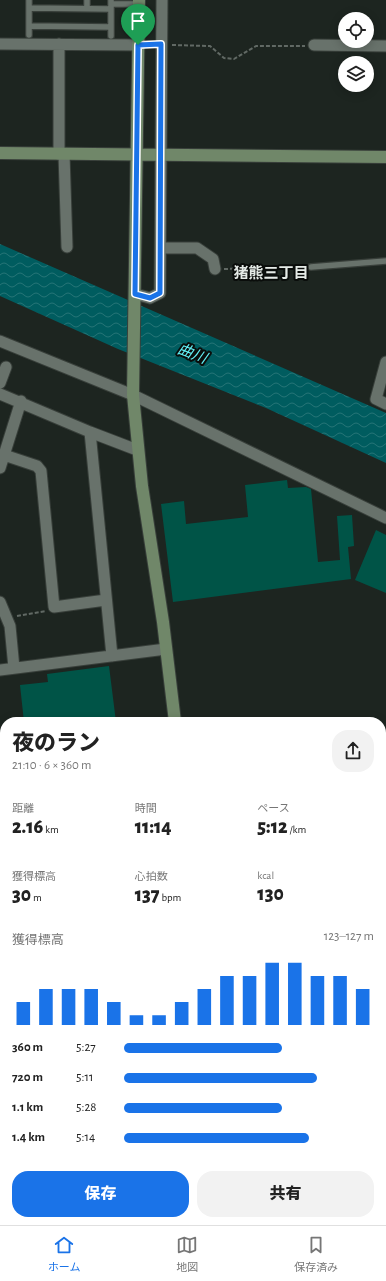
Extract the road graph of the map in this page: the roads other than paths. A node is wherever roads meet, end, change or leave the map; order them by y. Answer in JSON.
{"nodes":[{"id":1,"x":29,"y":0,"type":"edge"},
{"id":2,"x":87,"y":0,"type":"edge"},
{"id":3,"x":162,"y":0,"type":"edge"},
{"id":4,"x":139,"y":2,"type":"edge"},
{"id":5,"x":111,"y":4,"type":"edge"},
{"id":6,"x":29,"y":8,"type":"junction"},
{"id":7,"x":87,"y":8,"type":"junction"},
{"id":8,"x":29,"y":26,"type":"junction"},
{"id":9,"x":111,"y":26,"type":"junction"},
{"id":10,"x":29,"y":36,"type":"dead end"},
{"id":11,"x":111,"y":36,"type":"dead end"},
{"id":12,"x":0,"y":44,"type":"edge"},
{"id":13,"x":58,"y":44,"type":"junction"},
{"id":14,"x":138,"y":45,"type":"junction"},
{"id":15,"x":314,"y":45,"type":"road end"},
{"id":16,"x":386,"y":46,"type":"edge"},
{"id":17,"x":0,"y":153,"type":"edge"},
{"id":18,"x":62,"y":154,"type":"junction"},
{"id":19,"x":136,"y":154,"type":"junction"},
{"id":20,"x":161,"y":154,"type":"junction"},
{"id":21,"x":386,"y":157,"type":"edge"},
{"id":22,"x":67,"y":247,"type":"dead end"},
{"id":23,"x":161,"y":248,"type":"junction"},
{"id":24,"x":386,"y":261,"type":"edge"},
{"id":25,"x":311,"y":267,"type":"road end"},
{"id":26,"x":215,"y":269,"type":"road end"},
{"id":27,"x":135,"y":296,"type":"junction"},
{"id":28,"x":0,"y":341,"type":"edge"},
{"id":29,"x":386,"y":362,"type":"edge"},
{"id":30,"x":6,"y":367,"type":"dead end"},
{"id":31,"x":0,"y":383,"type":"edge"},
{"id":32,"x":0,"y":394,"type":"edge"},
{"id":33,"x":132,"y":395,"type":"junction"},
{"id":34,"x":21,"y":401,"type":"junction"},
{"id":35,"x":386,"y":404,"type":"edge"},
{"id":36,"x":90,"y":432,"type":"junction"},
{"id":37,"x":137,"y":450,"type":"junction"},
{"id":38,"x":4,"y":455,"type":"junction"},
{"id":39,"x":0,"y":468,"type":"edge"},
{"id":40,"x":386,"y":518,"type":"edge"},
{"id":41,"x":106,"y":600,"type":"junction"},
{"id":42,"x":0,"y":602,"type":"edge"},
{"id":43,"x":166,"y":649,"type":"junction"},
{"id":44,"x":112,"y":656,"type":"junction"},
{"id":45,"x":14,"y":668,"type":"junction"},
{"id":46,"x":0,"y":670,"type":"edge"},
{"id":47,"x":174,"y":717,"type":"edge"}],
"edges":[{"from":1,"to":6,"type":"lane"},
{"from":2,"to":7,"type":"lane"},
{"from":3,"to":20,"type":"street"},
{"from":4,"to":5,"type":"lane"},
{"from":4,"to":14,"type":"street"},
{"from":5,"to":7,"type":"lane"},
{"from":5,"to":9,"type":"lane"},
{"from":6,"to":7,"type":"lane"},
{"from":6,"to":8,"type":"lane"},
{"from":8,"to":9,"type":"lane"},
{"from":8,"to":10,"type":"lane"},
{"from":9,"to":11,"type":"lane"},
{"from":12,"to":13,"type":"street"},
{"from":13,"to":14,"type":"street"},
{"from":13,"to":18,"type":"street"},
{"from":14,"to":19,"type":"street"},
{"from":15,"to":16,"type":"street"},
{"from":17,"to":18,"type":"street"},
{"from":18,"to":19,"type":"street"},
{"from":18,"to":22,"type":"street"},
{"from":19,"to":20,"type":"street"},
{"from":19,"to":27,"type":"street"},
{"from":20,"to":21,"type":"street"},
{"from":20,"to":23,"type":"street"},
{"from":23,"to":26,"type":"street"},
{"from":23,"to":27,"type":"street"},
{"from":24,"to":25,"type":"lane"},
{"from":27,"to":33,"type":"street"},
{"from":28,"to":33,"type":"street"},
{"from":29,"to":35,"type":"street"},
{"from":30,"to":31,"type":"street"},
{"from":32,"to":34,"type":"street"},
{"from":33,"to":37,"type":"street"},
{"from":33,"to":40,"type":"street"},
{"from":34,"to":36,"type":"street"},
{"from":34,"to":38,"type":"street"},
{"from":36,"to":37,"type":"street"},
{"from":36,"to":41,"type":"street"},
{"from":37,"to":43,"type":"street"},
{"from":38,"to":39,"type":"street"},
{"from":38,"to":41,"type":"street"},
{"from":41,"to":44,"type":"street"},
{"from":42,"to":45,"type":"street"},
{"from":43,"to":44,"type":"street"},
{"from":43,"to":47,"type":"street"},
{"from":44,"to":45,"type":"street"},
{"from":45,"to":46,"type":"street"}]}
